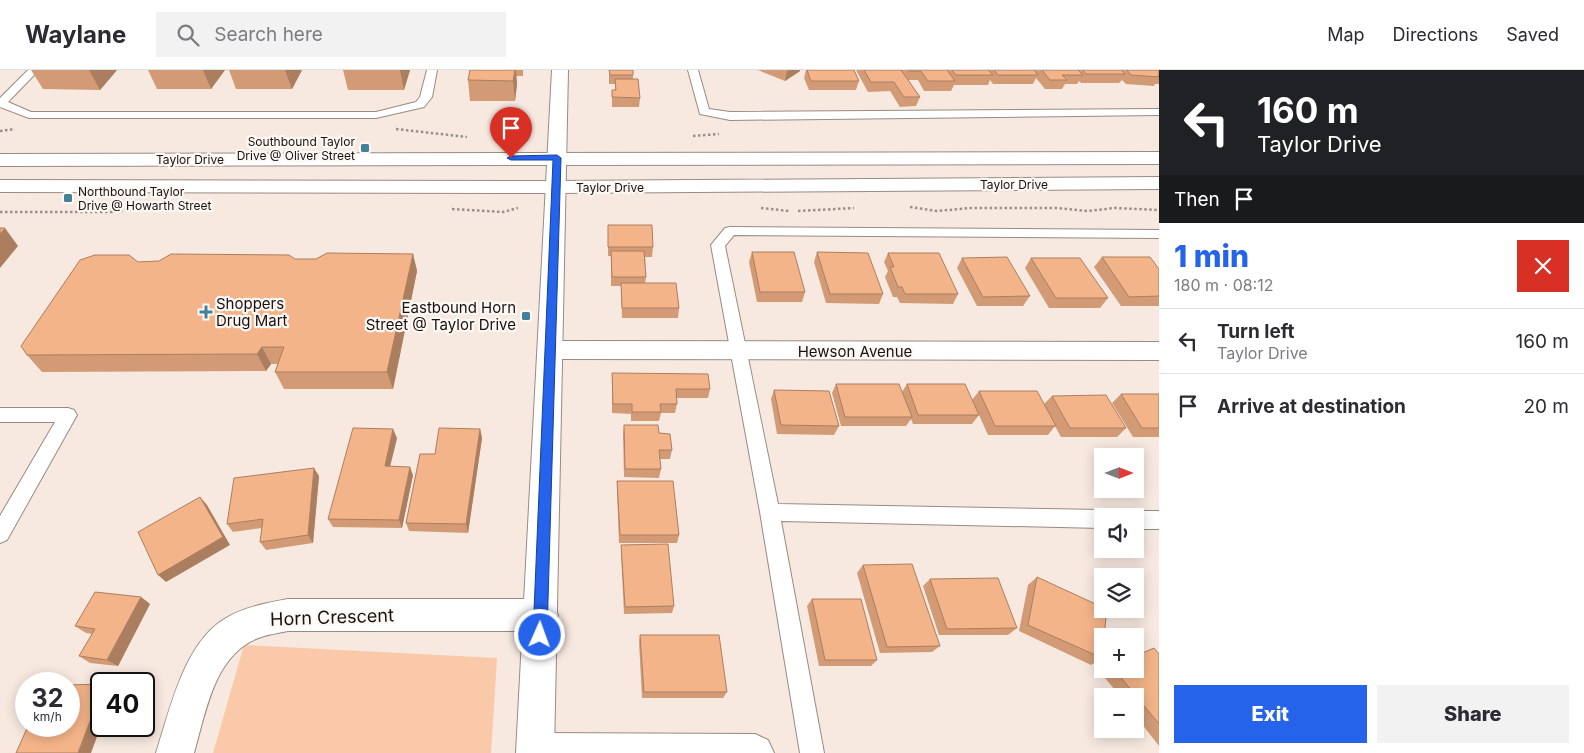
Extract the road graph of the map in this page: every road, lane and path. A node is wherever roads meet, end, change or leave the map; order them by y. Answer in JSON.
{"nodes":[{"id":1,"x":34,"y":70,"type":"edge"},
{"id":2,"x":432,"y":70,"type":"edge"},
{"id":3,"x":560,"y":70,"type":"edge"},
{"id":4,"x":693,"y":70,"type":"edge"},
{"id":5,"x":1159,"y":112,"type":"edge"},
{"id":6,"x":557,"y":158,"type":"junction"},
{"id":7,"x":1159,"y":158,"type":"edge"},
{"id":8,"x":0,"y":160,"type":"edge"},
{"id":9,"x":1159,"y":184,"type":"edge"},
{"id":10,"x":0,"y":186,"type":"edge"},
{"id":11,"x":557,"y":187,"type":"junction"},
{"id":12,"x":1159,"y":234,"type":"edge"},
{"id":13,"x":551,"y":350,"type":"junction"},
{"id":14,"x":737,"y":351,"type":"junction"},
{"id":15,"x":1159,"y":351,"type":"edge"},
{"id":16,"x":0,"y":415,"type":"edge"},
{"id":17,"x":770,"y":512,"type":"junction"},
{"id":18,"x":1094,"y":519,"type":"edge"},
{"id":19,"x":1144,"y":520,"type":"edge"},
{"id":20,"x":1159,"y":520,"type":"edge"},
{"id":21,"x":0,"y":534,"type":"edge"},
{"id":22,"x":541,"y":615,"type":"junction"},
{"id":23,"x":175,"y":753,"type":"edge"},
{"id":24,"x":535,"y":753,"type":"edge"},
{"id":25,"x":755,"y":753,"type":"edge"},
{"id":26,"x":812,"y":753,"type":"edge"}],
"edges":[{"from":1,"to":2,"type":"lane"},
{"from":3,"to":6,"type":"main road"},
{"from":4,"to":5,"type":"lane"},
{"from":6,"to":7,"type":"main road","name":"Taylor Drive"},
{"from":6,"to":8,"type":"main road","name":"Taylor Drive"},
{"from":6,"to":11,"type":"main road"},
{"from":9,"to":11,"type":"main road","name":"Taylor Drive"},
{"from":10,"to":11,"type":"main road","name":"Taylor Drive"},
{"from":11,"to":13,"type":"main road"},
{"from":12,"to":14,"type":"lane"},
{"from":13,"to":14,"type":"main road","name":"Hewson Avenue"},
{"from":13,"to":22,"type":"main road"},
{"from":14,"to":15,"type":"main road","name":"Hewson Avenue"},
{"from":14,"to":17,"type":"lane"},
{"from":16,"to":21,"type":"lane"},
{"from":17,"to":18,"type":"lane"},
{"from":17,"to":26,"type":"lane"},
{"from":19,"to":20,"type":"lane"},
{"from":22,"to":23,"type":"main road","name":"Horn Crescent"},
{"from":22,"to":24,"type":"main road"},
{"from":24,"to":25,"type":"main road"}]}
